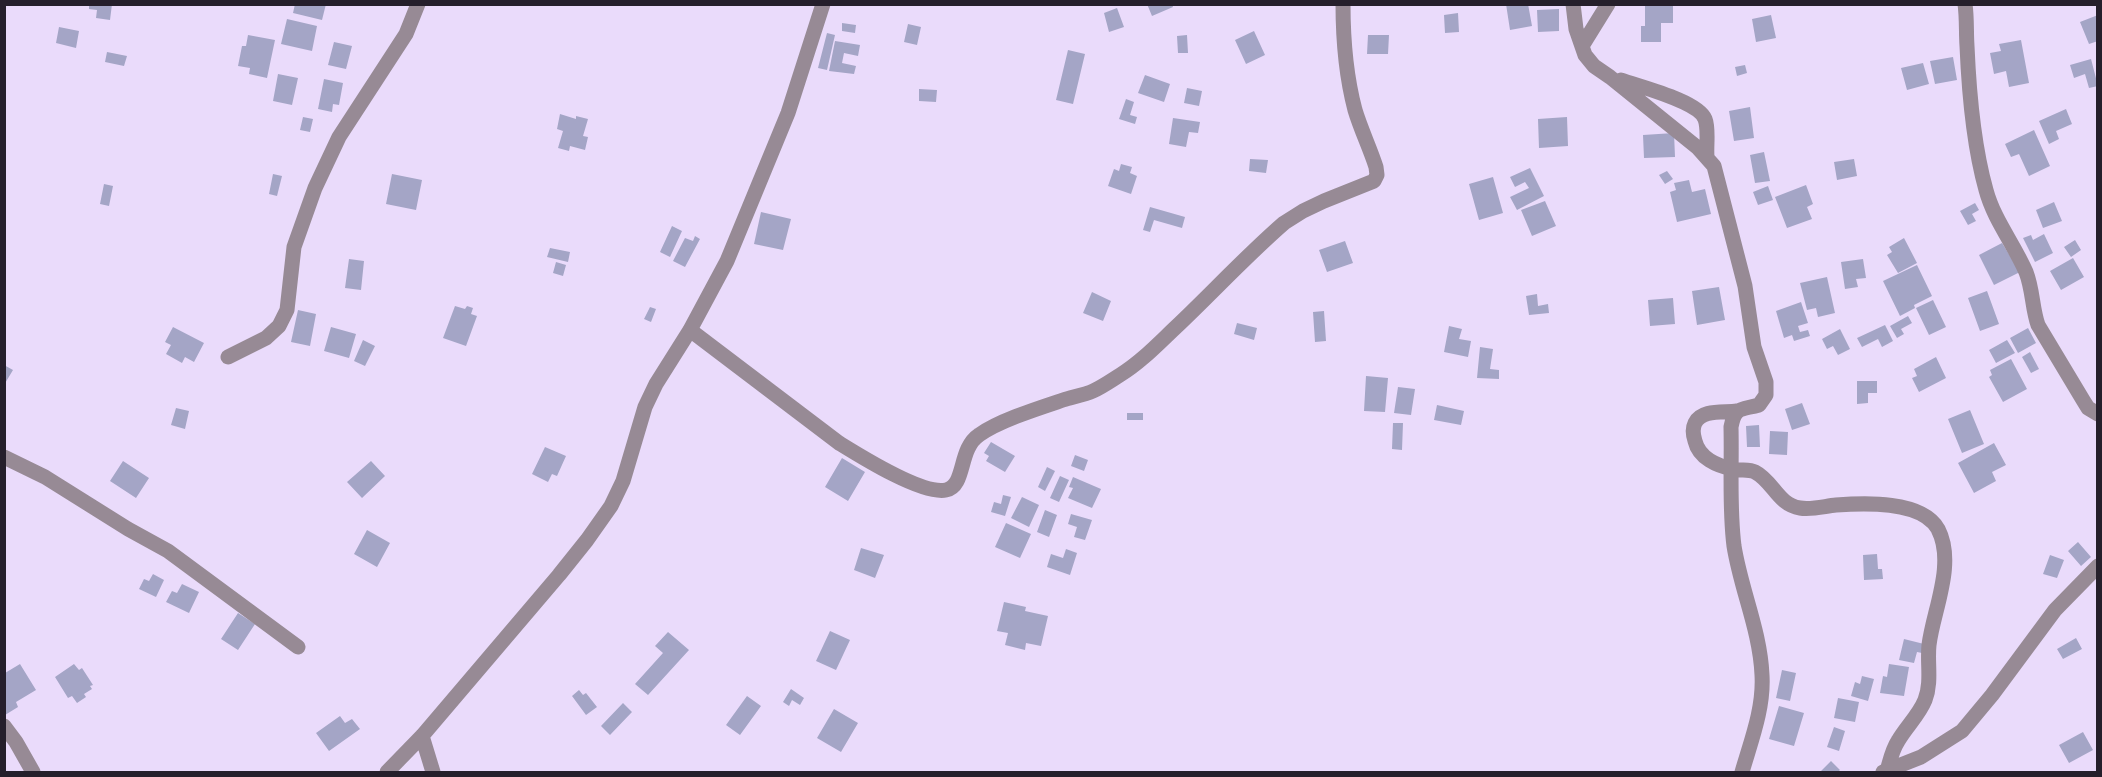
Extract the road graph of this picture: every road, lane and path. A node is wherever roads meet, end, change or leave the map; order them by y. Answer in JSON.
{"nodes":[{"id":1,"x":418,"y":4,"type":"edge"},
{"id":2,"x":823,"y":4,"type":"edge"},
{"id":3,"x":1343,"y":4,"type":"edge"},
{"id":4,"x":1573,"y":4,"type":"edge"},
{"id":5,"x":1608,"y":4,"type":"edge"},
{"id":6,"x":1965,"y":4,"type":"edge"},
{"id":7,"x":1582,"y":46,"type":"junction"},
{"id":8,"x":1610,"y":77,"type":"junction"},
{"id":9,"x":1707,"y":156,"type":"junction"},
{"id":10,"x":690,"y":330,"type":"junction"},
{"id":11,"x":228,"y":357,"type":"dead end"},
{"id":12,"x":1737,"y":411,"type":"junction"},
{"id":13,"x":2097,"y":414,"type":"edge"},
{"id":14,"x":4,"y":458,"type":"edge"},
{"id":15,"x":1732,"y":469,"type":"junction"},
{"id":16,"x":2097,"y":566,"type":"edge"},
{"id":17,"x":298,"y":647,"type":"dead end"},
{"id":18,"x":4,"y":726,"type":"edge"},
{"id":19,"x":422,"y":736,"type":"junction"},
{"id":20,"x":33,"y":772,"type":"edge"},
{"id":21,"x":387,"y":772,"type":"edge"},
{"id":22,"x":433,"y":772,"type":"edge"},
{"id":23,"x":1742,"y":772,"type":"edge"},
{"id":24,"x":1885,"y":772,"type":"edge"}],
"edges":[{"from":1,"to":11,"type":"street"},
{"from":2,"to":10,"type":"street"},
{"from":3,"to":10,"type":"street"},
{"from":4,"to":7,"type":"street"},
{"from":5,"to":7,"type":"street"},
{"from":6,"to":13,"type":"street"},
{"from":7,"to":8,"type":"street"},
{"from":8,"to":9,"type":"street"},
{"from":8,"to":9,"type":"street"},
{"from":9,"to":12,"type":"street"},
{"from":10,"to":19,"type":"street"},
{"from":12,"to":15,"type":"street"},
{"from":12,"to":15,"type":"street"},
{"from":14,"to":17,"type":"street"},
{"from":15,"to":23,"type":"street"},
{"from":15,"to":24,"type":"street"},
{"from":16,"to":24,"type":"street"},
{"from":18,"to":20,"type":"street"},
{"from":19,"to":21,"type":"street"},
{"from":19,"to":22,"type":"street"}]}
